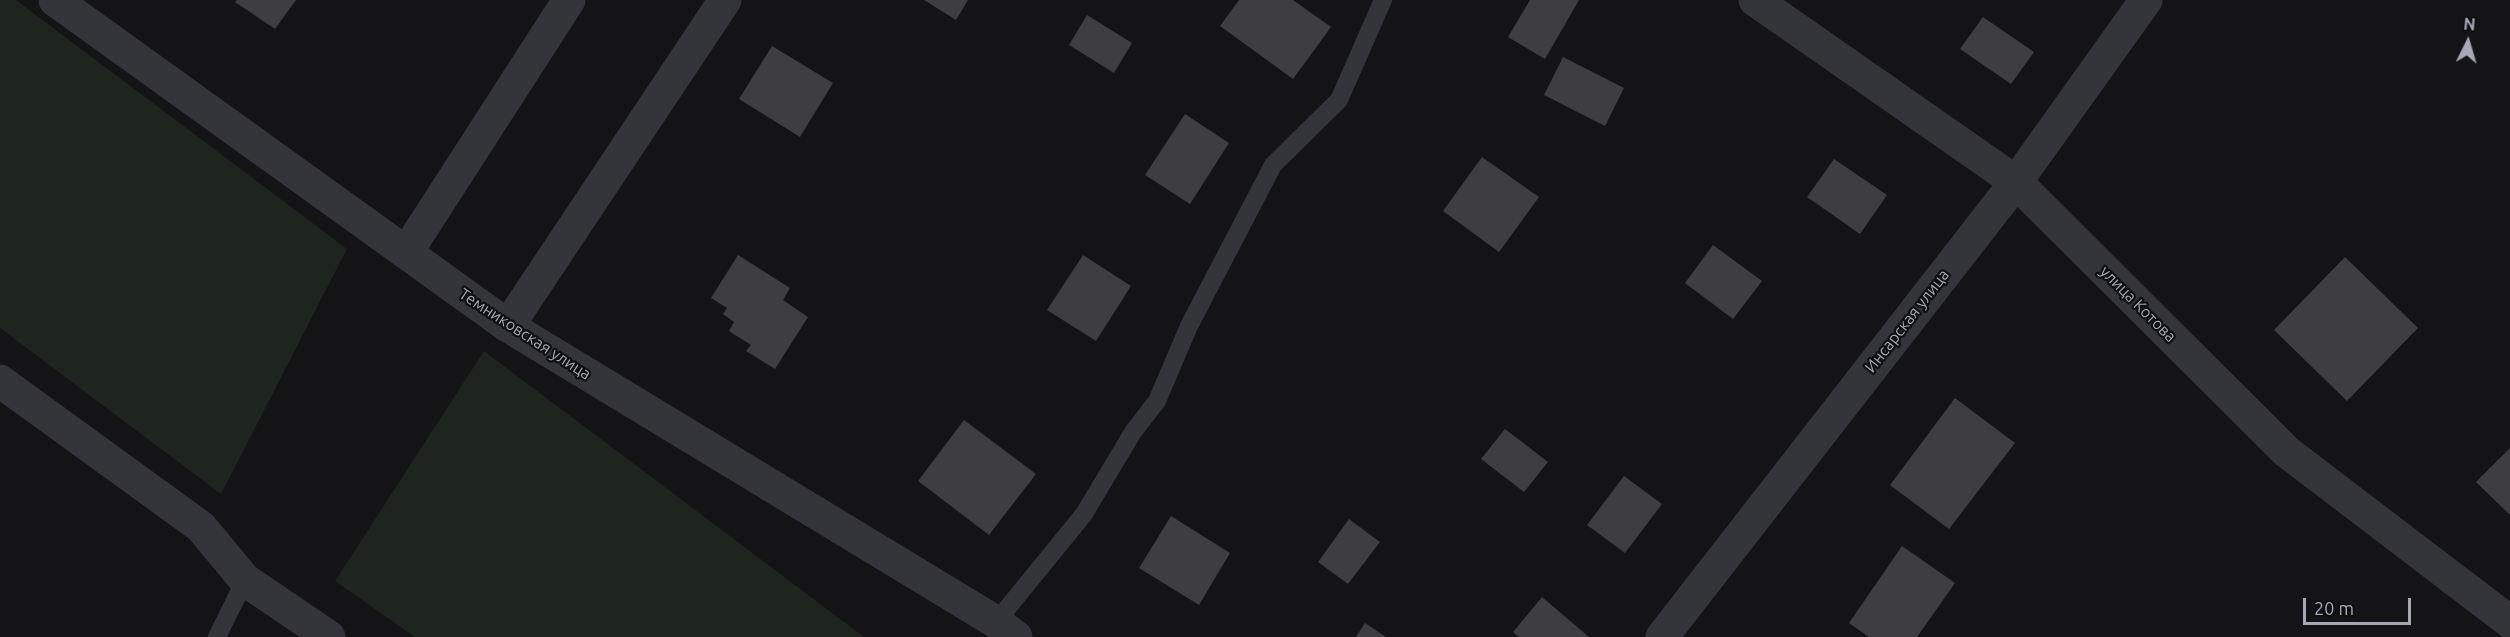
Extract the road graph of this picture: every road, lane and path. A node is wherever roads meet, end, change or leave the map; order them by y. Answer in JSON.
{"nodes":[{"id":1,"x":55,"y":0,"type":"edge"},
{"id":2,"x":569,"y":0,"type":"edge"},
{"id":3,"x":725,"y":0,"type":"edge"},
{"id":4,"x":1383,"y":0,"type":"edge"},
{"id":5,"x":1755,"y":0,"type":"edge"},
{"id":6,"x":2146,"y":0,"type":"edge"},
{"id":7,"x":2016,"y":182,"type":"junction"},
{"id":8,"x":406,"y":253,"type":"junction"},
{"id":9,"x":508,"y":326,"type":"junction"},
{"id":10,"x":0,"y":381,"type":"edge"},
{"id":11,"x":245,"y":580,"type":"junction"},
{"id":12,"x":2510,"y":622,"type":"edge"},
{"id":13,"x":1006,"y":629,"type":"edge"},
{"id":14,"x":217,"y":637,"type":"edge"},
{"id":15,"x":329,"y":637,"type":"edge"},
{"id":16,"x":1662,"y":637,"type":"edge"}],
"edges":[{"from":1,"to":8,"type":"street","name":"Темниковская улица"},
{"from":2,"to":8,"type":"street"},
{"from":3,"to":9,"type":"street"},
{"from":4,"to":13,"type":"lane"},
{"from":5,"to":7,"type":"street","name":"улица Котова"},
{"from":6,"to":7,"type":"street","name":"Инсарская улица"},
{"from":7,"to":12,"type":"street","name":"улица Котова"},
{"from":7,"to":16,"type":"street","name":"Инсарская улица"},
{"from":8,"to":9,"type":"street","name":"Темниковская улица"},
{"from":9,"to":13,"type":"street","name":"Темниковская улица"},
{"from":10,"to":11,"type":"street"},
{"from":11,"to":14,"type":"lane"},
{"from":11,"to":15,"type":"street"}]}
